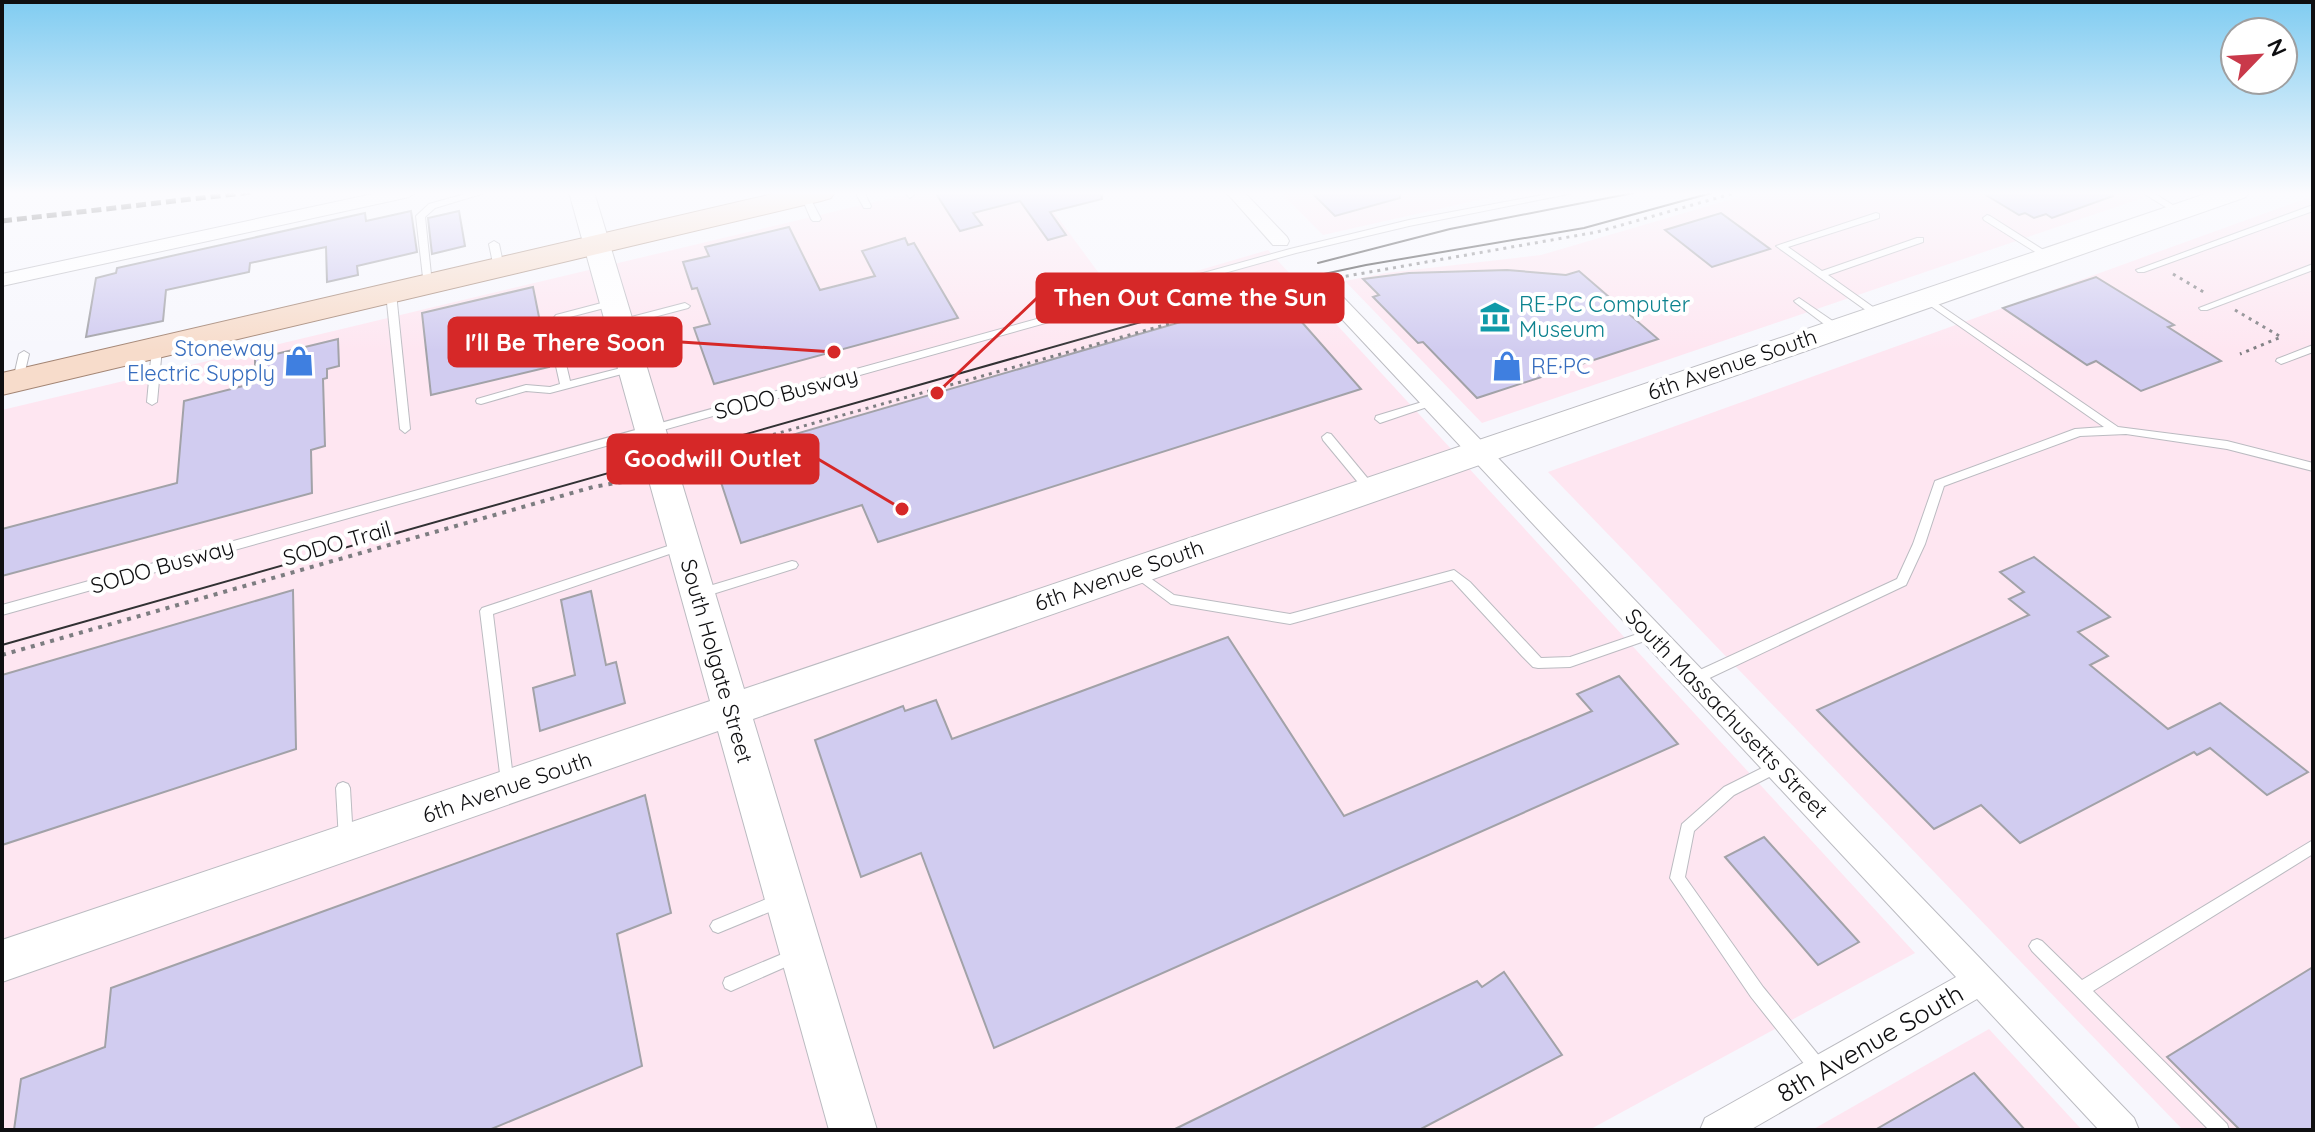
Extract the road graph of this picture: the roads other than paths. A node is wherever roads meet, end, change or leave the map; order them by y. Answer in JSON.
{"nodes":[{"id":1,"x":180,"y":245,"type":"edge"},
{"id":2,"x":423,"y":245,"type":"edge"},
{"id":3,"x":597,"y":245,"type":"joint"},
{"id":4,"x":1319,"y":245,"type":"edge"},
{"id":5,"x":1785,"y":245,"type":"edge"},
{"id":6,"x":1906,"y":245,"type":"edge"},
{"id":7,"x":2030,"y":245,"type":"edge"},
{"id":8,"x":2082,"y":245,"type":"edge"},
{"id":9,"x":2211,"y":245,"type":"edge"},
{"id":10,"x":2048,"y":256,"type":"junction"},
{"id":11,"x":2313,"y":267,"type":"edge"},
{"id":12,"x":2141,"y":270,"type":"dead end"},
{"id":13,"x":1821,"y":274,"type":"junction"},
{"id":14,"x":2,"y":280,"type":"edge"},
{"id":15,"x":427,"y":284,"type":"junction"},
{"id":16,"x":391,"y":293,"type":"junction"},
{"id":17,"x":1332,"y":297,"type":"dead end"},
{"id":18,"x":1925,"y":298,"type":"junction"},
{"id":19,"x":1799,"y":301,"type":"dead end"},
{"id":20,"x":685,"y":306,"type":"dead end"},
{"id":21,"x":2204,"y":308,"type":"dead end"},
{"id":22,"x":617,"y":313,"type":"junction"},
{"id":23,"x":1877,"y":314,"type":"junction"},
{"id":24,"x":1836,"y":328,"type":"junction"},
{"id":25,"x":157,"y":348,"type":"junction"},
{"id":26,"x":2313,"y":348,"type":"edge"},
{"id":27,"x":2281,"y":361,"type":"dead end"},
{"id":28,"x":633,"y":368,"type":"junction"},
{"id":29,"x":15,"y":373,"type":"edge"},
{"id":30,"x":566,"y":386,"type":"junction"},
{"id":31,"x":481,"y":401,"type":"dead end"},
{"id":32,"x":152,"y":402,"type":"dead end"},
{"id":33,"x":1432,"y":402,"type":"junction"},
{"id":34,"x":1380,"y":419,"type":"dead end"},
{"id":35,"x":405,"y":429,"type":"dead end"},
{"id":36,"x":651,"y":430,"type":"junction"},
{"id":37,"x":2115,"y":430,"type":"junction"},
{"id":38,"x":1327,"y":437,"type":"dead end"},
{"id":39,"x":1479,"y":451,"type":"junction"},
{"id":40,"x":2313,"y":467,"type":"edge"},
{"id":41,"x":1370,"y":489,"type":"junction"},
{"id":42,"x":683,"y":545,"type":"junction"},
{"id":43,"x":792,"y":565,"type":"dead end"},
{"id":44,"x":1133,"y":570,"type":"junction"},
{"id":45,"x":697,"y":594,"type":"junction"},
{"id":46,"x":2,"y":610,"type":"edge"},
{"id":47,"x":1652,"y":634,"type":"junction"},
{"id":48,"x":1694,"y":679,"type":"junction"},
{"id":49,"x":730,"y":710,"type":"junction"},
{"id":50,"x":1778,"y":766,"type":"junction"},
{"id":51,"x":507,"y":787,"type":"junction"},
{"id":52,"x":343,"y":788,"type":"dead end"},
{"id":53,"x":346,"y":843,"type":"junction"},
{"id":54,"x":2313,"y":846,"type":"edge"},
{"id":55,"x":784,"y":898,"type":"junction"},
{"id":56,"x":718,"y":926,"type":"dead end"},
{"id":57,"x":2037,"y":946,"type":"dead end"},
{"id":58,"x":800,"y":953,"type":"junction"},
{"id":59,"x":2,"y":961,"type":"edge"},
{"id":60,"x":1981,"y":980,"type":"junction"},
{"id":61,"x":731,"y":983,"type":"dead end"},
{"id":62,"x":2081,"y":990,"type":"junction"},
{"id":63,"x":1821,"y":1071,"type":"junction"},
{"id":64,"x":853,"y":1130,"type":"edge"},
{"id":65,"x":1717,"y":1130,"type":"edge"},
{"id":66,"x":2122,"y":1130,"type":"edge"},
{"id":67,"x":2221,"y":1130,"type":"edge"}],
"edges":[{"from":1,"to":14,"type":"street"},
{"from":2,"to":15,"type":"lane"},
{"from":3,"to":15,"type":"main road"},
{"from":3,"to":22,"type":"street","name":"South Holgate Street"},
{"from":4,"to":36,"type":"lane","name":"SODO Busway"},
{"from":5,"to":13,"type":"lane"},
{"from":6,"to":13,"type":"lane"},
{"from":7,"to":10,"type":"lane"},
{"from":8,"to":10,"type":"street","name":"6th Avenue South"},
{"from":9,"to":12,"type":"lane"},
{"from":10,"to":18,"type":"street","name":"6th Avenue South"},
{"from":11,"to":21,"type":"lane"},
{"from":13,"to":23,"type":"lane"},
{"from":15,"to":16,"type":"main road"},
{"from":16,"to":25,"type":"main road"},
{"from":16,"to":35,"type":"lane"},
{"from":17,"to":33,"type":"street","name":"South Massachusetts Street"},
{"from":18,"to":23,"type":"street","name":"6th Avenue South"},
{"from":18,"to":37,"type":"lane"},
{"from":19,"to":24,"type":"lane"},
{"from":20,"to":22,"type":"lane"},
{"from":22,"to":28,"type":"street","name":"South Holgate Street"},
{"from":22,"to":30,"type":"lane"},
{"from":23,"to":24,"type":"street","name":"6th Avenue South"},
{"from":24,"to":39,"type":"street","name":"6th Avenue South"},
{"from":25,"to":29,"type":"main road"},
{"from":25,"to":32,"type":"lane"},
{"from":26,"to":27,"type":"lane"},
{"from":28,"to":30,"type":"lane"},
{"from":28,"to":36,"type":"street","name":"South Holgate Street"},
{"from":30,"to":31,"type":"lane"},
{"from":33,"to":34,"type":"lane"},
{"from":33,"to":39,"type":"street","name":"South Massachusetts Street"},
{"from":36,"to":42,"type":"street","name":"South Holgate Street"},
{"from":36,"to":46,"type":"lane","name":"SODO Busway"},
{"from":37,"to":40,"type":"lane"},
{"from":37,"to":48,"type":"lane"},
{"from":38,"to":41,"type":"lane"},
{"from":39,"to":41,"type":"street","name":"6th Avenue South"},
{"from":39,"to":47,"type":"street","name":"South Massachusetts Street"},
{"from":41,"to":44,"type":"street","name":"6th Avenue South"},
{"from":42,"to":45,"type":"street","name":"South Holgate Street"},
{"from":42,"to":51,"type":"lane"},
{"from":43,"to":45,"type":"lane"},
{"from":44,"to":47,"type":"lane"},
{"from":44,"to":49,"type":"street","name":"6th Avenue South"},
{"from":45,"to":49,"type":"street","name":"South Holgate Street"},
{"from":47,"to":48,"type":"street","name":"South Massachusetts Street"},
{"from":48,"to":50,"type":"street","name":"South Massachusetts Street"},
{"from":49,"to":51,"type":"street","name":"6th Avenue South"},
{"from":49,"to":55,"type":"street","name":"South Holgate Street"},
{"from":50,"to":60,"type":"street","name":"South Massachusetts Street"},
{"from":50,"to":63,"type":"lane"},
{"from":51,"to":53,"type":"street","name":"6th Avenue South"},
{"from":52,"to":53,"type":"lane"},
{"from":53,"to":59,"type":"street","name":"6th Avenue South"},
{"from":54,"to":62,"type":"lane"},
{"from":55,"to":56,"type":"lane"},
{"from":55,"to":58,"type":"street","name":"South Holgate Street"},
{"from":57,"to":62,"type":"lane"},
{"from":58,"to":61,"type":"lane"},
{"from":58,"to":64,"type":"street","name":"South Holgate Street"},
{"from":60,"to":63,"type":"street","name":"8th Avenue South"},
{"from":60,"to":66,"type":"street","name":"South Massachusetts Street"},
{"from":62,"to":67,"type":"lane"},
{"from":63,"to":65,"type":"street","name":"8th Avenue South"}]}
